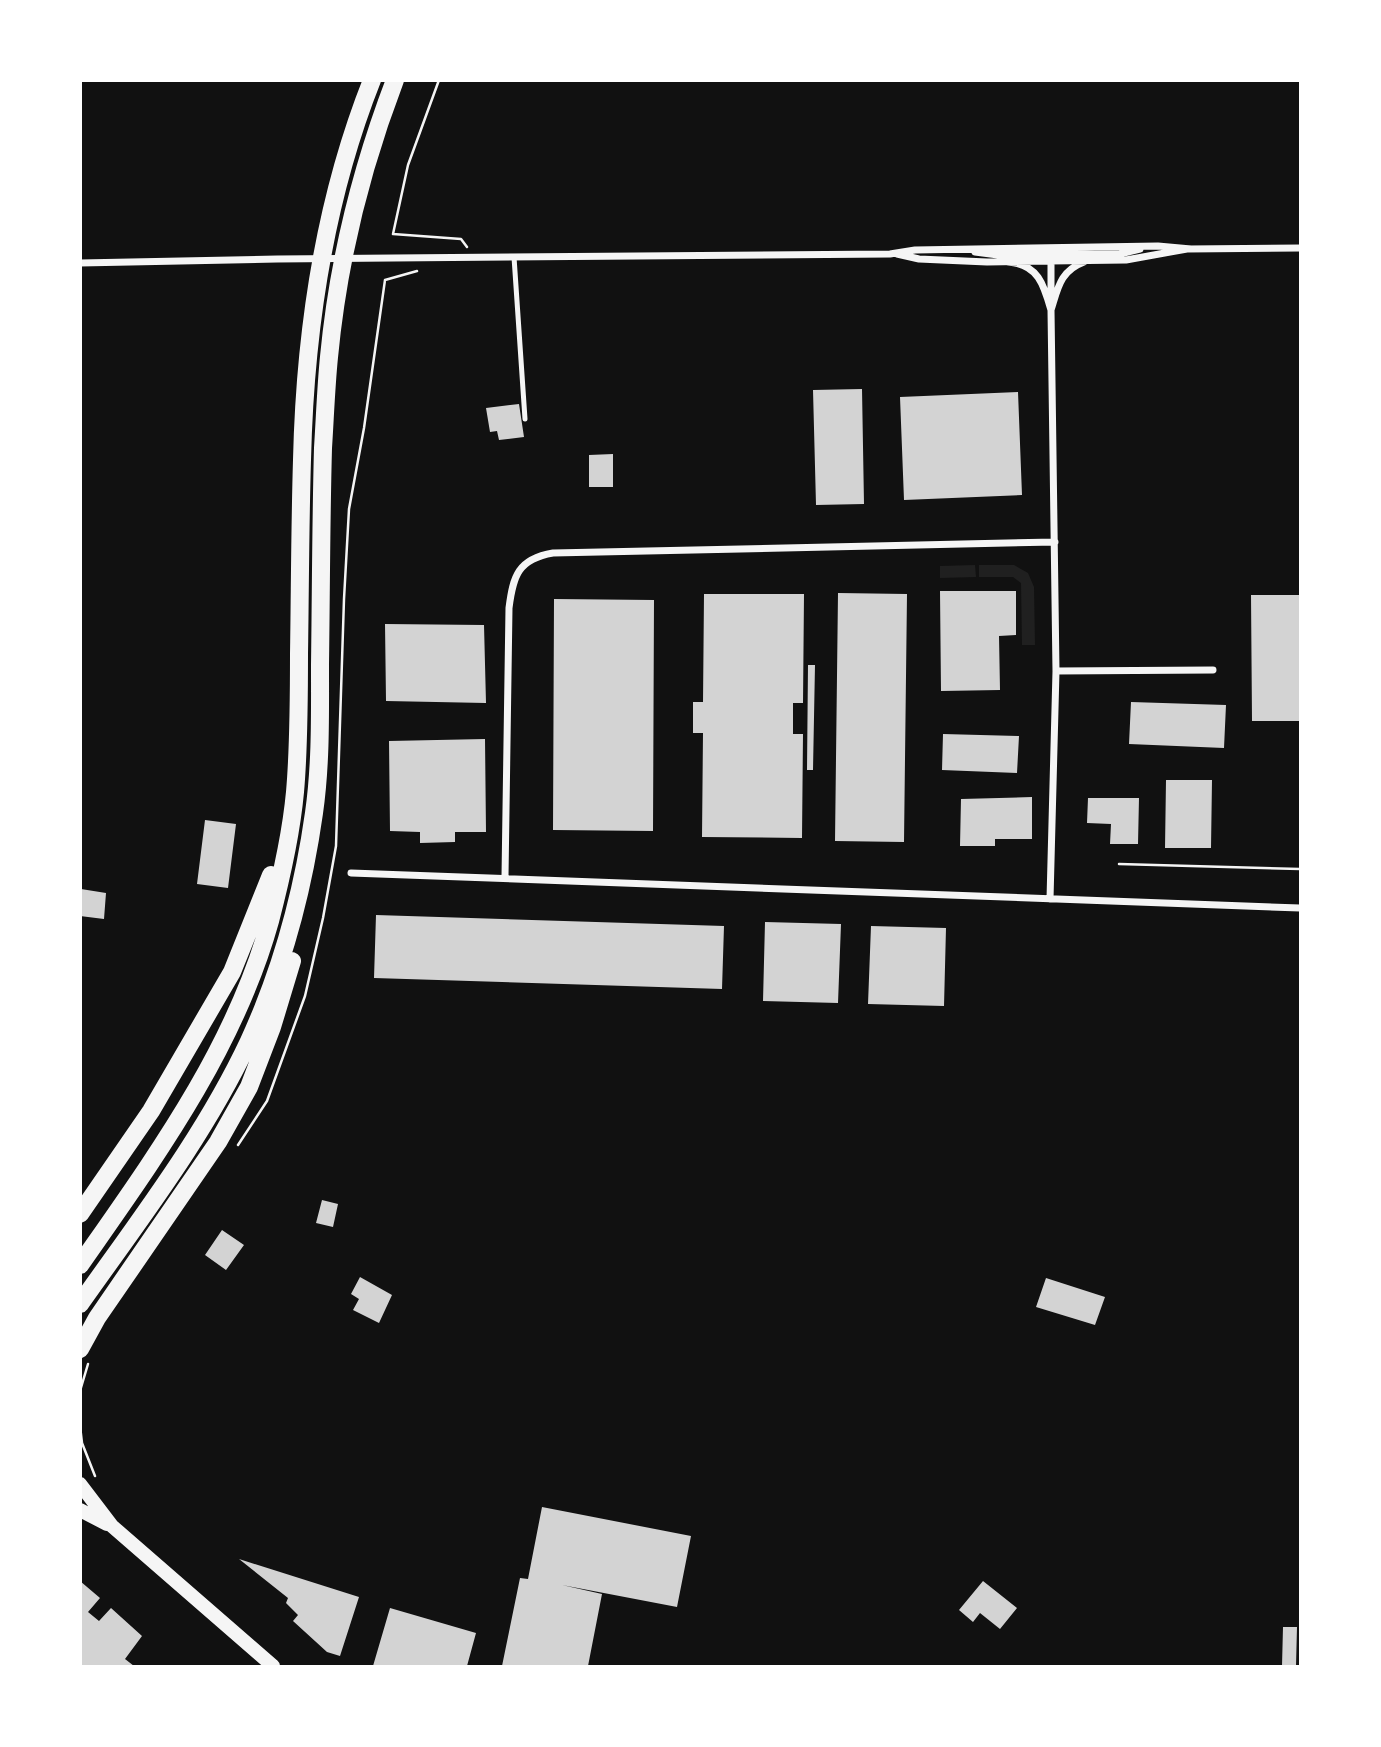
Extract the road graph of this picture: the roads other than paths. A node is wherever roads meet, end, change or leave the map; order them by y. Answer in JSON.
{"nodes":[{"id":1,"x":372,"y":80,"type":"edge"},
{"id":2,"x":395,"y":80,"type":"edge"},
{"id":3,"x":1158,"y":246,"type":"junction"},
{"id":4,"x":1300,"y":248,"type":"edge"},
{"id":5,"x":953,"y":249,"type":"junction"},
{"id":6,"x":1191,"y":249,"type":"junction"},
{"id":7,"x":890,"y":254,"type":"junction"},
{"id":8,"x":1059,"y":254,"type":"junction"},
{"id":9,"x":514,"y":257,"type":"junction"},
{"id":10,"x":1050,"y":261,"type":"junction"},
{"id":11,"x":1093,"y":261,"type":"junction"},
{"id":12,"x":1008,"y":262,"type":"junction"},
{"id":13,"x":80,"y":263,"type":"edge"},
{"id":14,"x":1051,"y":310,"type":"junction"},
{"id":15,"x":525,"y":419,"type":"dead end"},
{"id":16,"x":1055,"y":542,"type":"junction"},
{"id":17,"x":1213,"y":670,"type":"dead end"},
{"id":18,"x":1056,"y":671,"type":"junction"},
{"id":19,"x":295,"y":791,"type":"junction"},
{"id":20,"x":316,"y":795,"type":"junction"},
{"id":21,"x":351,"y":873,"type":"dead end"},
{"id":22,"x":505,"y":877,"type":"junction"},
{"id":23,"x":1050,"y":899,"type":"junction"},
{"id":24,"x":1300,"y":908,"type":"edge"},
{"id":25,"x":80,"y":1214,"type":"edge"},
{"id":26,"x":80,"y":1265,"type":"edge"},
{"id":27,"x":80,"y":1304,"type":"edge"},
{"id":28,"x":80,"y":1349,"type":"edge"},
{"id":29,"x":80,"y":1484,"type":"edge"},
{"id":30,"x":80,"y":1510,"type":"edge"},
{"id":31,"x":112,"y":1526,"type":"junction"},
{"id":32,"x":273,"y":1667,"type":"edge"}],
"edges":[{"from":1,"to":19,"type":"highway"},
{"from":2,"to":20,"type":"highway"},
{"from":3,"to":5,"type":"street"},
{"from":3,"to":6,"type":"street"},
{"from":3,"to":8,"type":"street"},
{"from":4,"to":6,"type":"street"},
{"from":5,"to":7,"type":"street"},
{"from":5,"to":8,"type":"street"},
{"from":6,"to":11,"type":"street"},
{"from":7,"to":9,"type":"street"},
{"from":7,"to":12,"type":"street"},
{"from":8,"to":10,"type":"street"},
{"from":9,"to":13,"type":"street"},
{"from":9,"to":15,"type":"lane"},
{"from":10,"to":11,"type":"street"},
{"from":10,"to":12,"type":"street"},
{"from":10,"to":14,"type":"street"},
{"from":11,"to":14,"type":"street"},
{"from":12,"to":14,"type":"street"},
{"from":14,"to":16,"type":"street"},
{"from":16,"to":18,"type":"street"},
{"from":16,"to":22,"type":"street"},
{"from":17,"to":18,"type":"street"},
{"from":18,"to":23,"type":"street"},
{"from":19,"to":25,"type":"highway"},
{"from":19,"to":26,"type":"highway"},
{"from":20,"to":27,"type":"highway"},
{"from":20,"to":28,"type":"highway"},
{"from":21,"to":22,"type":"street"},
{"from":22,"to":23,"type":"street"},
{"from":23,"to":24,"type":"street"},
{"from":29,"to":31,"type":"main road"},
{"from":30,"to":31,"type":"main road"},
{"from":31,"to":32,"type":"main road"}]}
